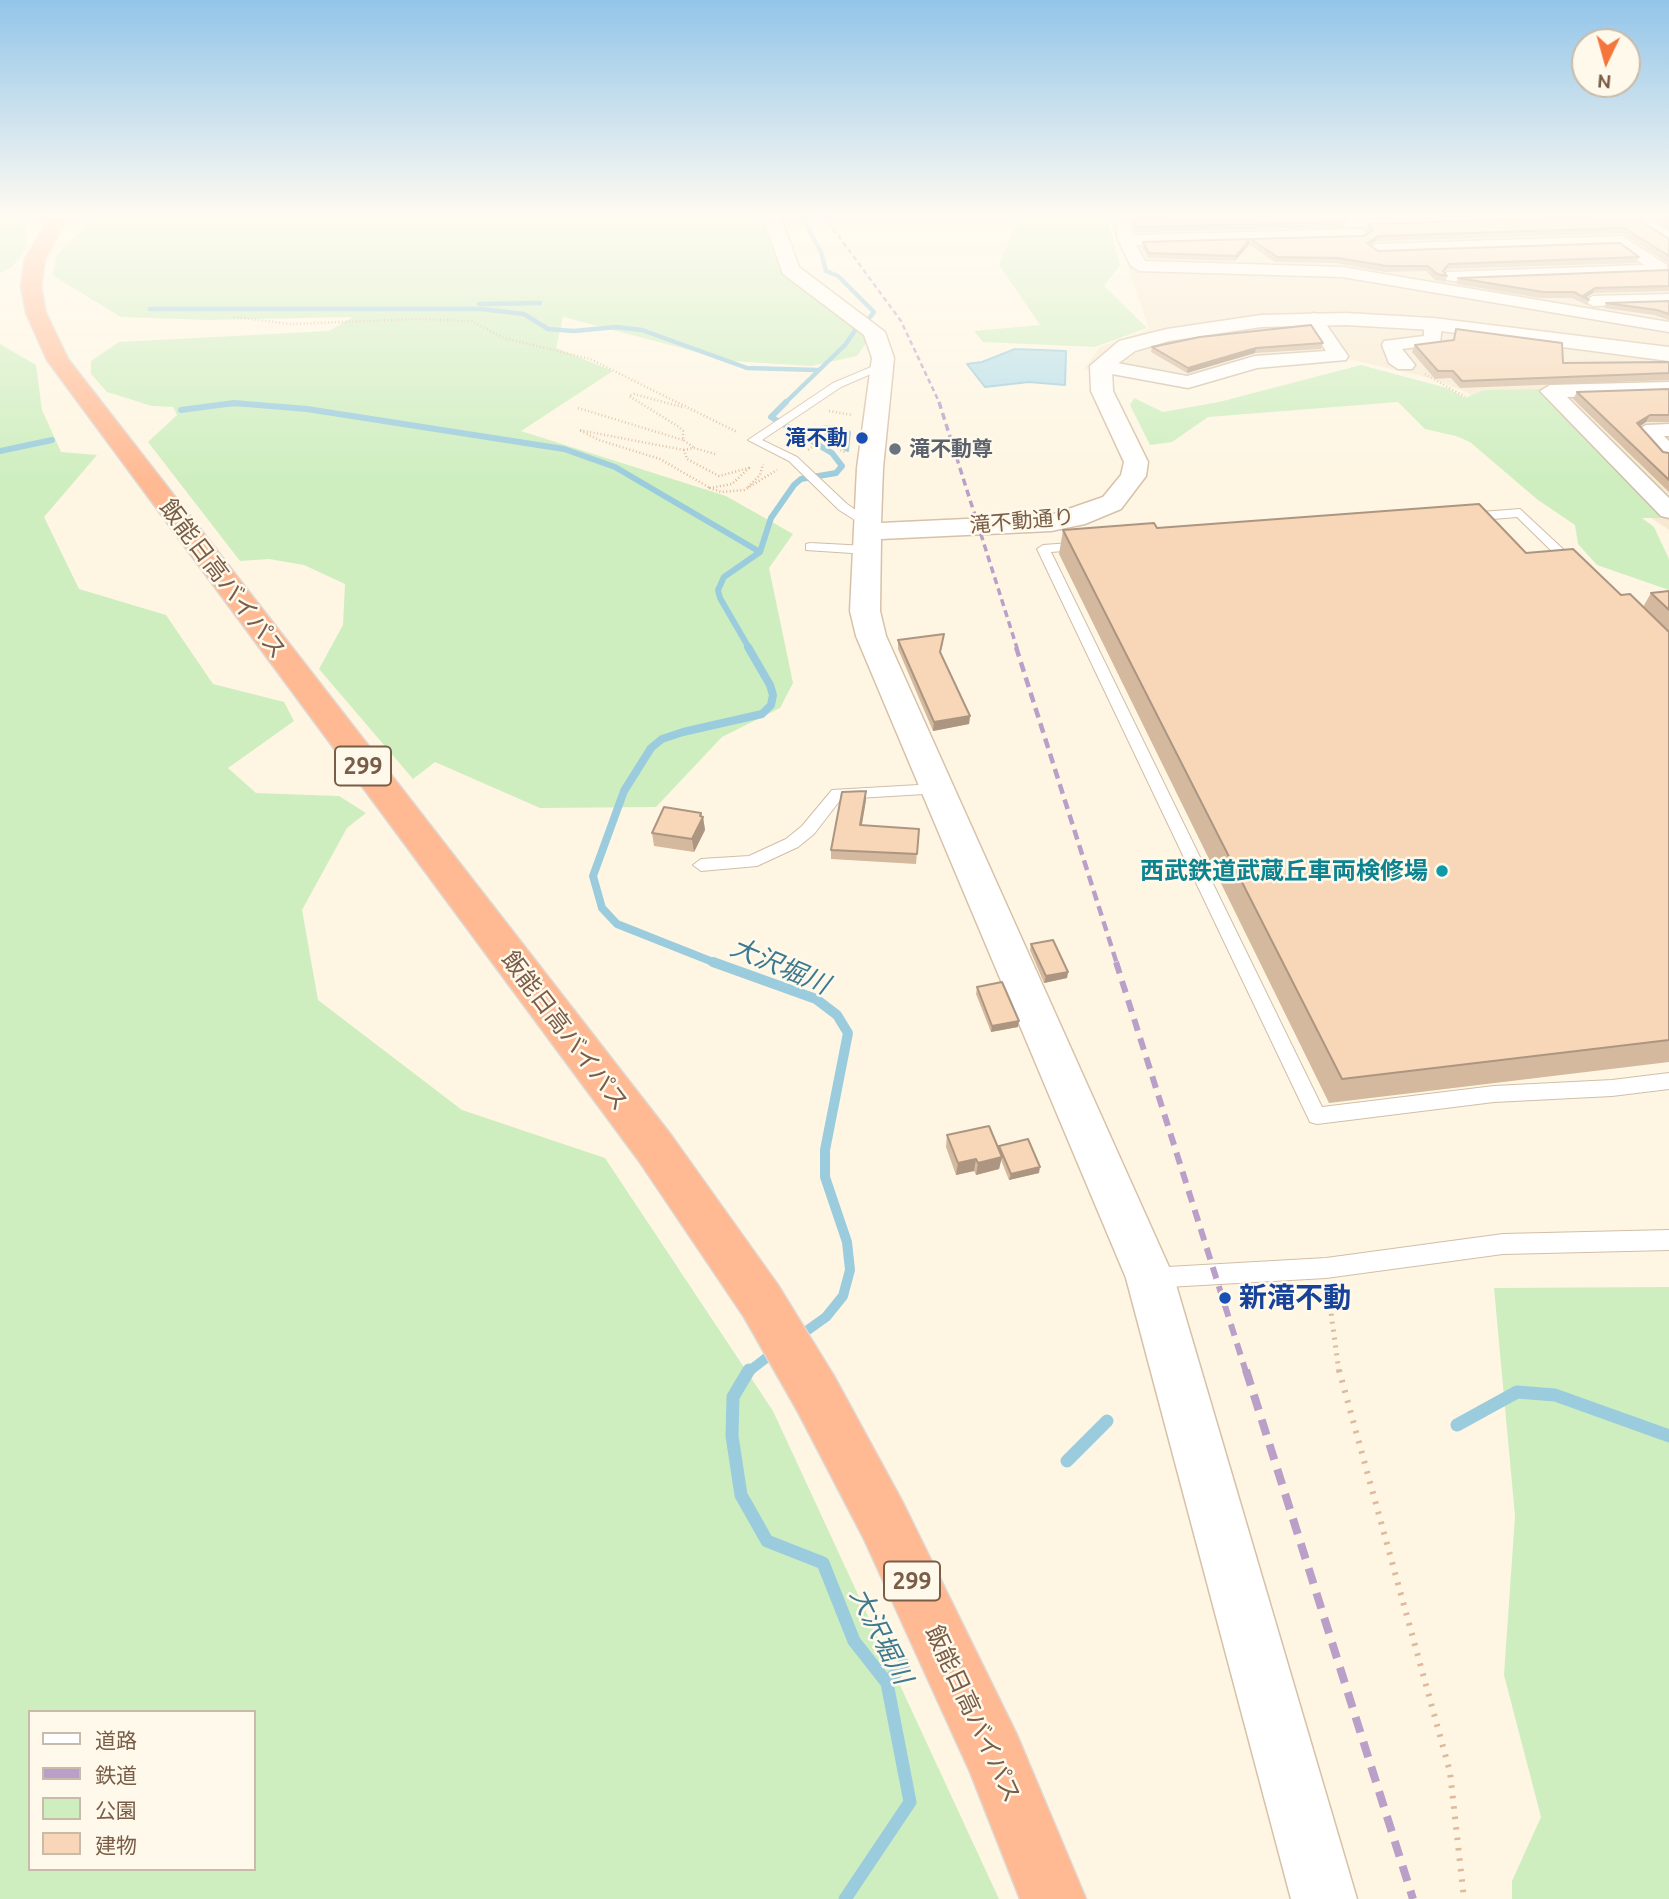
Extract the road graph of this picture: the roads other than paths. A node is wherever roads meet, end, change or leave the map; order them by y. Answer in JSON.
{"nodes":[{"id":1,"x":34,"y":304,"type":"edge"},
{"id":2,"x":835,"y":304,"type":"edge"},
{"id":3,"x":1528,"y":304,"type":"edge"},
{"id":4,"x":1313,"y":318,"type":"junction"},
{"id":5,"x":1433,"y":324,"type":"junction"},
{"id":6,"x":1669,"y":327,"type":"edge"},
{"id":7,"x":1669,"y":354,"type":"edge"},
{"id":8,"x":883,"y":365,"type":"junction"},
{"id":9,"x":1405,"y":365,"type":"road end"},
{"id":10,"x":1101,"y":366,"type":"junction"},
{"id":11,"x":1669,"y":388,"type":"edge"},
{"id":12,"x":1669,"y":430,"type":"edge"},
{"id":13,"x":1669,"y":453,"type":"edge"},
{"id":14,"x":1669,"y":511,"type":"edge"},
{"id":15,"x":1451,"y":518,"type":"edge"},
{"id":16,"x":868,"y":536,"type":"junction"},
{"id":17,"x":1098,"y":545,"type":"edge"},
{"id":18,"x":810,"y":547,"type":"dead end"},
{"id":19,"x":1585,"y":578,"type":"edge"},
{"id":20,"x":936,"y":789,"type":"junction"},
{"id":21,"x":701,"y":864,"type":"dead end"},
{"id":22,"x":1669,"y":1082,"type":"edge"},
{"id":23,"x":1669,"y":1240,"type":"edge"},
{"id":24,"x":1150,"y":1278,"type":"junction"},
{"id":25,"x":1048,"y":1885,"type":"edge"},
{"id":26,"x":1324,"y":1899,"type":"edge"}],
"edges":[{"from":1,"to":25,"type":"highway","name":"飯能日高バイパス","number":"299"},
{"from":2,"to":8,"type":"street"},
{"from":3,"to":6,"type":"street"},
{"from":4,"to":5,"type":"street"},
{"from":4,"to":10,"type":"street"},
{"from":4,"to":10,"type":"street"},
{"from":5,"to":7,"type":"street"},
{"from":5,"to":9,"type":"street"},
{"from":8,"to":16,"type":"street"},
{"from":8,"to":16,"type":"lane"},
{"from":10,"to":16,"type":"street","name":"滝不動通り"},
{"from":11,"to":14,"type":"street"},
{"from":12,"to":13,"type":"street"},
{"from":15,"to":19,"type":"lane"},
{"from":16,"to":18,"type":"lane"},
{"from":16,"to":20,"type":"street"},
{"from":17,"to":22,"type":"lane"},
{"from":20,"to":21,"type":"lane"},
{"from":20,"to":24,"type":"street"},
{"from":23,"to":24,"type":"lane"},
{"from":24,"to":26,"type":"street"}]}
